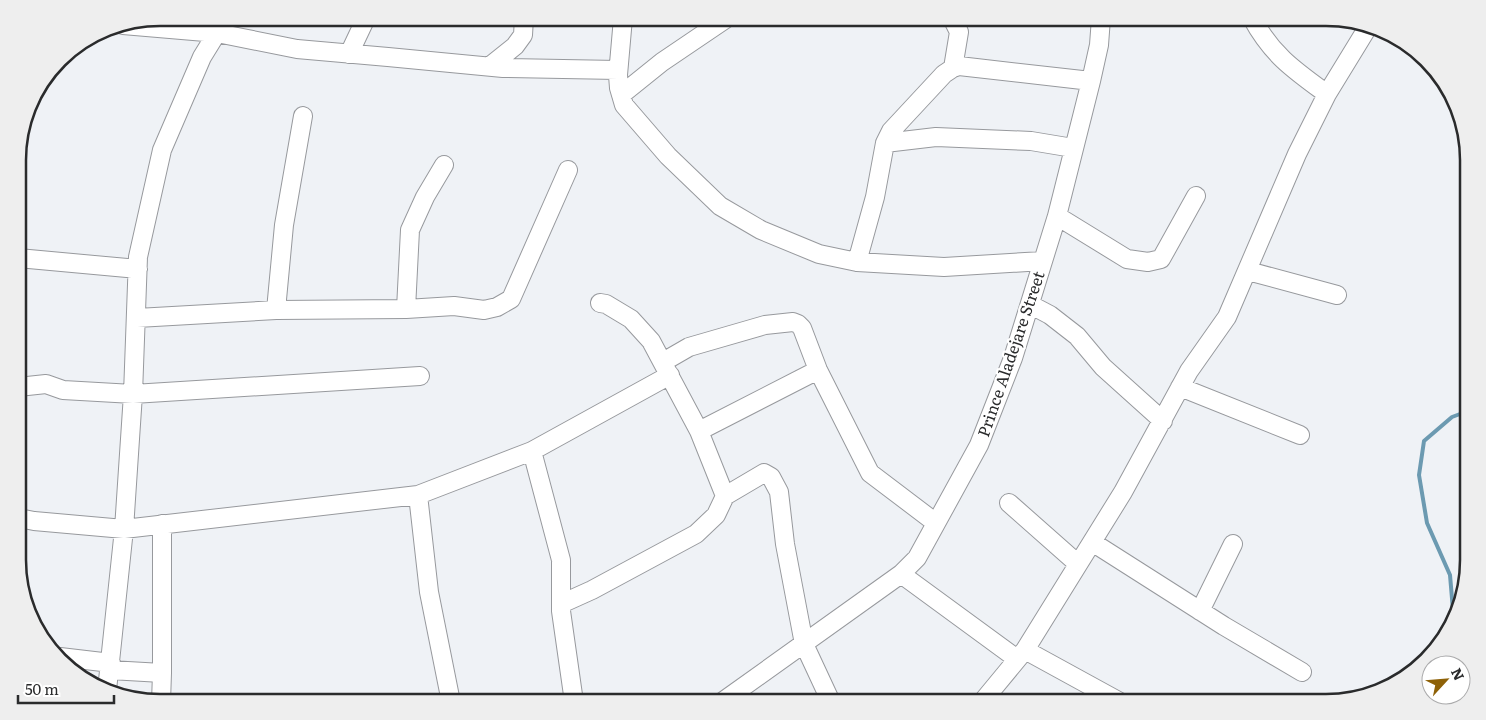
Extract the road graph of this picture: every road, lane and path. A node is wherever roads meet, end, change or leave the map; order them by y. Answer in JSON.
{"nodes":[{"id":1,"x":221,"y":26,"type":"edge"},
{"id":2,"x":225,"y":26,"type":"edge"},
{"id":3,"x":362,"y":26,"type":"edge"},
{"id":4,"x":524,"y":26,"type":"edge"},
{"id":5,"x":622,"y":26,"type":"edge"},
{"id":6,"x":715,"y":26,"type":"edge"},
{"id":7,"x":956,"y":26,"type":"edge"},
{"id":8,"x":1100,"y":26,"type":"edge"},
{"id":9,"x":1257,"y":26,"type":"edge"},
{"id":10,"x":1364,"y":32,"type":"edge"},
{"id":11,"x":349,"y":54,"type":"junction"},
{"id":12,"x":490,"y":66,"type":"junction"},
{"id":13,"x":953,"y":68,"type":"junction"},
{"id":14,"x":618,"y":70,"type":"junction"},
{"id":15,"x":1091,"y":81,"type":"junction"},
{"id":16,"x":1327,"y":94,"type":"junction"},
{"id":17,"x":621,"y":95,"type":"junction"},
{"id":18,"x":303,"y":116,"type":"dead end"},
{"id":19,"x":884,"y":143,"type":"junction"},
{"id":20,"x":1074,"y":148,"type":"junction"},
{"id":21,"x":444,"y":165,"type":"dead end"},
{"id":22,"x":568,"y":170,"type":"dead end"},
{"id":23,"x":1196,"y":196,"type":"dead end"},
{"id":24,"x":1057,"y":216,"type":"junction"},
{"id":25,"x":27,"y":259,"type":"edge"},
{"id":26,"x":1043,"y":261,"type":"junction"},
{"id":27,"x":857,"y":262,"type":"junction"},
{"id":28,"x":138,"y":269,"type":"junction"},
{"id":29,"x":1248,"y":271,"type":"junction"},
{"id":30,"x":1336,"y":295,"type":"dead end"},
{"id":31,"x":600,"y":303,"type":"dead end"},
{"id":32,"x":1031,"y":305,"type":"junction"},
{"id":33,"x":406,"y":309,"type":"junction"},
{"id":34,"x":276,"y":310,"type":"junction"},
{"id":35,"x":137,"y":318,"type":"junction"},
{"id":36,"x":667,"y":369,"type":"junction"},
{"id":37,"x":818,"y":370,"type":"junction"},
{"id":38,"x":420,"y":376,"type":"dead end"},
{"id":39,"x":26,"y":386,"type":"edge"},
{"id":40,"x":1180,"y":387,"type":"junction"},
{"id":41,"x":133,"y":394,"type":"junction"},
{"id":42,"x":1163,"y":421,"type":"junction"},
{"id":43,"x":700,"y":431,"type":"junction"},
{"id":44,"x":1300,"y":435,"type":"dead end"},
{"id":45,"x":532,"y":451,"type":"junction"},
{"id":46,"x":418,"y":495,"type":"junction"},
{"id":47,"x":725,"y":496,"type":"junction"},
{"id":48,"x":1009,"y":504,"type":"dead end"},
{"id":49,"x":26,"y":519,"type":"edge"},
{"id":50,"x":936,"y":523,"type":"junction"},
{"id":51,"x":162,"y":524,"type":"junction"},
{"id":52,"x":124,"y":529,"type":"junction"},
{"id":53,"x":1092,"y":542,"type":"junction"},
{"id":54,"x":1233,"y":544,"type":"dead end"},
{"id":55,"x":1078,"y":564,"type":"junction"},
{"id":56,"x":901,"y":574,"type":"junction"},
{"id":57,"x":561,"y":604,"type":"junction"},
{"id":58,"x":1200,"y":611,"type":"junction"},
{"id":59,"x":804,"y":644,"type":"junction"},
{"id":60,"x":1021,"y":654,"type":"junction"},
{"id":61,"x":69,"y":659,"type":"edge"},
{"id":62,"x":111,"y":666,"type":"junction"},
{"id":63,"x":1302,"y":672,"type":"dead end"},
{"id":64,"x":162,"y":673,"type":"junction"},
{"id":65,"x":108,"y":684,"type":"edge"},
{"id":66,"x":827,"y":693,"type":"edge"},
{"id":67,"x":989,"y":693,"type":"edge"},
{"id":68,"x":1102,"y":693,"type":"edge"},
{"id":69,"x":161,"y":694,"type":"edge"},
{"id":70,"x":449,"y":694,"type":"edge"},
{"id":71,"x":573,"y":694,"type":"edge"},
{"id":72,"x":734,"y":694,"type":"edge"}],
"edges":[{"from":1,"to":28,"type":"street"},
{"from":2,"to":11,"type":"street"},
{"from":3,"to":11,"type":"street"},
{"from":4,"to":12,"type":"street"},
{"from":5,"to":14,"type":"street"},
{"from":6,"to":17,"type":"street"},
{"from":7,"to":13,"type":"street"},
{"from":8,"to":15,"type":"street","name":"Prince Aladejare Street"},
{"from":9,"to":16,"type":"street"},
{"from":10,"to":16,"type":"street"},
{"from":11,"to":12,"type":"street"},
{"from":12,"to":14,"type":"street"},
{"from":13,"to":15,"type":"street"},
{"from":13,"to":19,"type":"street"},
{"from":14,"to":17,"type":"street"},
{"from":15,"to":20,"type":"street","name":"Prince Aladejare Street"},
{"from":16,"to":29,"type":"street"},
{"from":17,"to":27,"type":"street"},
{"from":18,"to":34,"type":"street"},
{"from":19,"to":20,"type":"street"},
{"from":19,"to":27,"type":"street"},
{"from":20,"to":24,"type":"street","name":"Prince Aladejare Street"},
{"from":21,"to":33,"type":"street"},
{"from":22,"to":33,"type":"street"},
{"from":23,"to":24,"type":"street"},
{"from":24,"to":26,"type":"street","name":"Prince Aladejare Street"},
{"from":25,"to":28,"type":"street"},
{"from":26,"to":27,"type":"street"},
{"from":26,"to":32,"type":"street","name":"Prince Aladejare Street"},
{"from":28,"to":35,"type":"street"},
{"from":29,"to":30,"type":"street"},
{"from":29,"to":40,"type":"street"},
{"from":31,"to":36,"type":"street"},
{"from":32,"to":42,"type":"street"},
{"from":32,"to":50,"type":"street","name":"Prince Aladejare Street"},
{"from":33,"to":34,"type":"street"},
{"from":34,"to":35,"type":"street"},
{"from":35,"to":41,"type":"street"},
{"from":36,"to":37,"type":"street"},
{"from":36,"to":43,"type":"street"},
{"from":36,"to":45,"type":"street"},
{"from":37,"to":43,"type":"street"},
{"from":37,"to":50,"type":"street"},
{"from":38,"to":41,"type":"street"},
{"from":39,"to":41,"type":"street"},
{"from":40,"to":42,"type":"street"},
{"from":40,"to":44,"type":"street"},
{"from":41,"to":52,"type":"street"},
{"from":42,"to":53,"type":"street"},
{"from":43,"to":47,"type":"street"},
{"from":45,"to":46,"type":"street"},
{"from":45,"to":57,"type":"street"},
{"from":46,"to":51,"type":"street"},
{"from":46,"to":70,"type":"street"},
{"from":47,"to":57,"type":"street"},
{"from":47,"to":59,"type":"street"},
{"from":48,"to":55,"type":"street"},
{"from":49,"to":52,"type":"street"},
{"from":50,"to":56,"type":"street","name":"Prince Aladejare Street"},
{"from":51,"to":52,"type":"street"},
{"from":51,"to":64,"type":"street"},
{"from":52,"to":62,"type":"street"},
{"from":53,"to":55,"type":"street"},
{"from":53,"to":58,"type":"street"},
{"from":54,"to":58,"type":"street"},
{"from":55,"to":60,"type":"street"},
{"from":56,"to":59,"type":"street","name":"Prince Aladejare Street"},
{"from":56,"to":60,"type":"street"},
{"from":57,"to":71,"type":"street"},
{"from":58,"to":63,"type":"street"},
{"from":59,"to":66,"type":"street"},
{"from":59,"to":72,"type":"street","name":"Prince Aladejare Street"},
{"from":60,"to":67,"type":"street"},
{"from":60,"to":68,"type":"street"},
{"from":61,"to":62,"type":"street"},
{"from":62,"to":64,"type":"street"},
{"from":62,"to":65,"type":"street"},
{"from":64,"to":69,"type":"street"}]}
